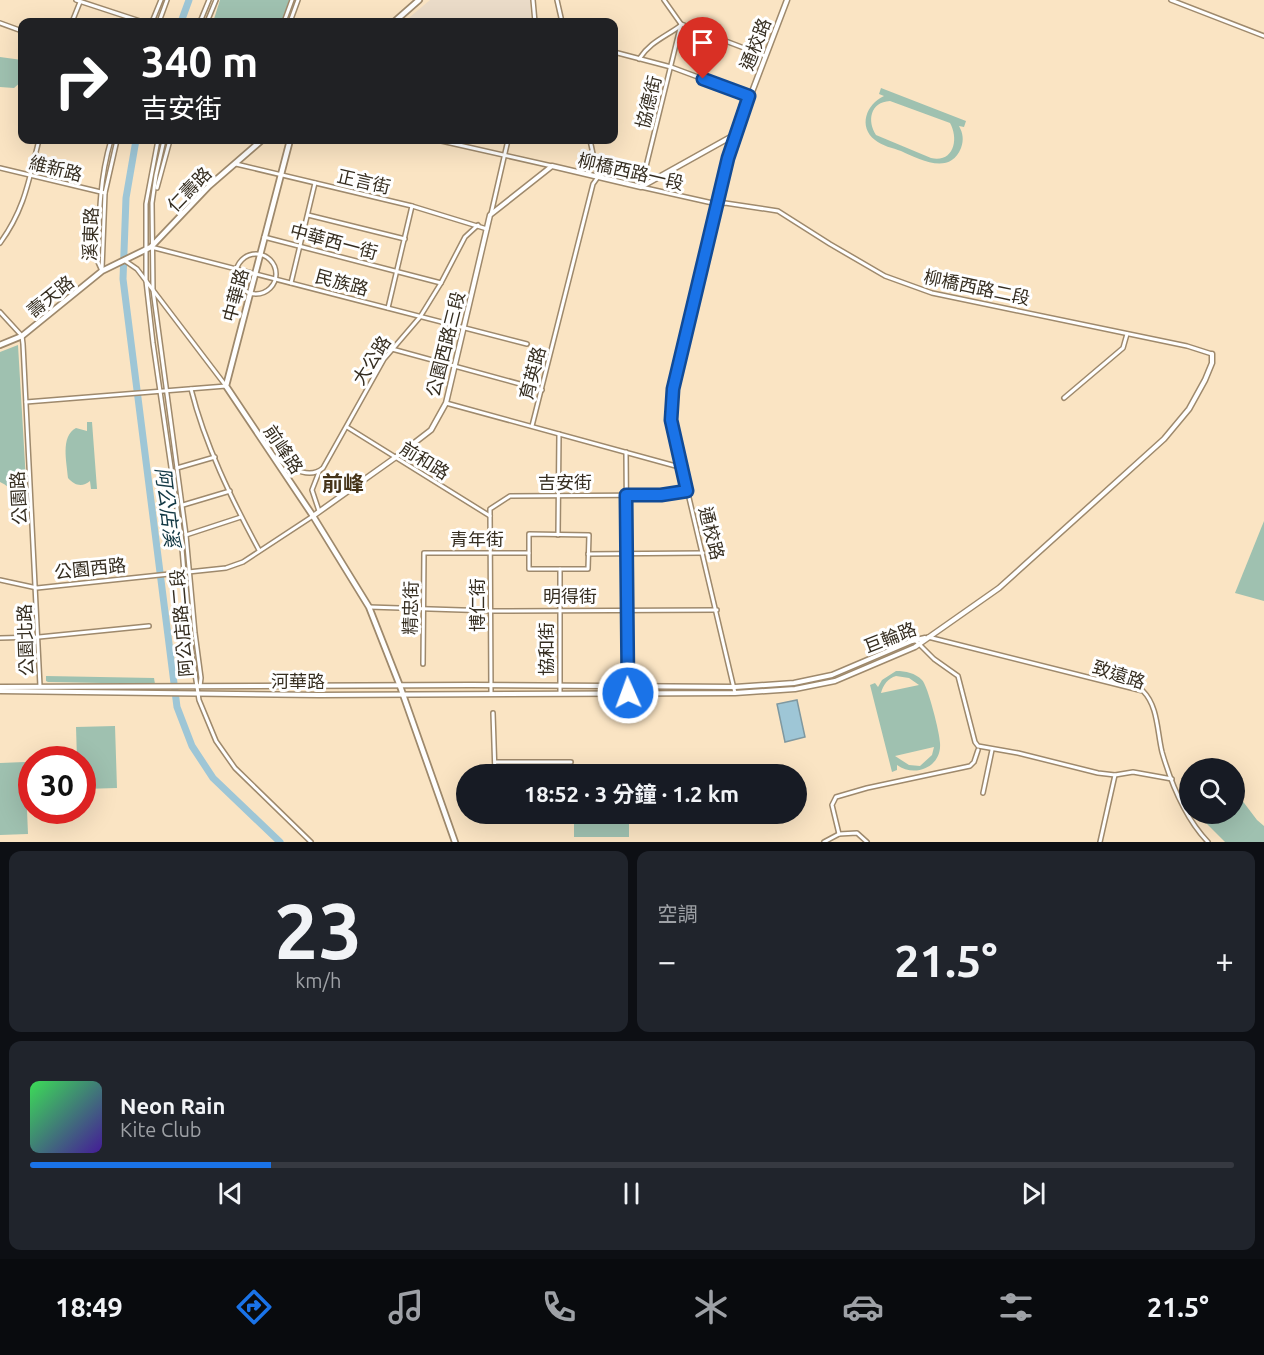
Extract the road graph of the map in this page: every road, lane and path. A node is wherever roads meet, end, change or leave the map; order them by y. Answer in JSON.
{"nodes":[{"id":1,"x":79,"y":0,"type":"edge"},
{"id":2,"x":161,"y":0,"type":"edge"},
{"id":3,"x":167,"y":0,"type":"edge"},
{"id":4,"x":209,"y":0,"type":"edge"},
{"id":5,"x":216,"y":0,"type":"edge"},
{"id":6,"x":292,"y":0,"type":"edge"},
{"id":7,"x":298,"y":0,"type":"edge"},
{"id":8,"x":419,"y":0,"type":"edge"},
{"id":9,"x":533,"y":0,"type":"edge"},
{"id":10,"x":557,"y":0,"type":"edge"},
{"id":11,"x":664,"y":0,"type":"edge"},
{"id":12,"x":787,"y":0,"type":"edge"},
{"id":13,"x":1171,"y":0,"type":"edge"},
{"id":14,"x":73,"y":18,"type":"edge"},
{"id":15,"x":131,"y":18,"type":"edge"},
{"id":16,"x":154,"y":18,"type":"edge"},
{"id":17,"x":160,"y":18,"type":"edge"},
{"id":18,"x":202,"y":18,"type":"edge"},
{"id":19,"x":208,"y":18,"type":"edge"},
{"id":20,"x":285,"y":18,"type":"edge"},
{"id":21,"x":291,"y":18,"type":"edge"},
{"id":22,"x":399,"y":18,"type":"edge"},
{"id":23,"x":535,"y":18,"type":"edge"},
{"id":24,"x":561,"y":18,"type":"edge"},
{"id":25,"x":0,"y":23,"type":"edge"},
{"id":26,"x":681,"y":24,"type":"junction"},
{"id":27,"x":18,"y":30,"type":"edge"},
{"id":28,"x":1264,"y":36,"type":"edge"},
{"id":29,"x":618,"y":53,"type":"edge"},
{"id":30,"x":765,"y":56,"type":"junction"},
{"id":31,"x":639,"y":59,"type":"junction"},
{"id":32,"x":671,"y":66,"type":"junction"},
{"id":33,"x":749,"y":96,"type":"junction"},
{"id":34,"x":736,"y":134,"type":"junction"},
{"id":35,"x":38,"y":144,"type":"edge"},
{"id":36,"x":110,"y":144,"type":"edge"},
{"id":37,"x":116,"y":144,"type":"edge"},
{"id":38,"x":157,"y":144,"type":"edge"},
{"id":39,"x":163,"y":144,"type":"edge"},
{"id":40,"x":169,"y":144,"type":"edge"},
{"id":41,"x":256,"y":144,"type":"edge"},
{"id":42,"x":289,"y":144,"type":"edge"},
{"id":43,"x":455,"y":144,"type":"edge"},
{"id":44,"x":507,"y":144,"type":"edge"},
{"id":45,"x":591,"y":144,"type":"edge"},
{"id":46,"x":504,"y":155,"type":"junction"},
{"id":47,"x":234,"y":164,"type":"junction"},
{"id":48,"x":552,"y":166,"type":"junction"},
{"id":49,"x":0,"y":168,"type":"edge"},
{"id":50,"x":30,"y":175,"type":"junction"},
{"id":51,"x":280,"y":175,"type":"junction"},
{"id":52,"x":598,"y":177,"type":"junction"},
{"id":53,"x":315,"y":183,"type":"junction"},
{"id":54,"x":641,"y":187,"type":"junction"},
{"id":55,"x":157,"y":188,"type":"dead end"},
{"id":56,"x":100,"y":192,"type":"junction"},
{"id":57,"x":105,"y":193,"type":"junction"},
{"id":58,"x":717,"y":204,"type":"junction"},
{"id":59,"x":412,"y":206,"type":"junction"},
{"id":60,"x":308,"y":215,"type":"junction"},
{"id":61,"x":490,"y":215,"type":"junction"},
{"id":62,"x":477,"y":225,"type":"junction"},
{"id":63,"x":487,"y":229,"type":"junction"},
{"id":64,"x":264,"y":237,"type":"junction"},
{"id":65,"x":405,"y":239,"type":"junction"},
{"id":66,"x":0,"y":243,"type":"edge"},
{"id":67,"x":151,"y":247,"type":"junction"},
{"id":68,"x":300,"y":247,"type":"junction"},
{"id":69,"x":145,"y":251,"type":"junction"},
{"id":70,"x":260,"y":254,"type":"junction"},
{"id":71,"x":124,"y":260,"type":"junction"},
{"id":72,"x":237,"y":269,"type":"junction"},
{"id":73,"x":102,"y":271,"type":"junction"},
{"id":74,"x":397,"y":272,"type":"junction"},
{"id":75,"x":255,"y":274,"type":"junction"},
{"id":76,"x":276,"y":279,"type":"junction"},
{"id":77,"x":146,"y":281,"type":"junction"},
{"id":78,"x":291,"y":283,"type":"junction"},
{"id":79,"x":441,"y":283,"type":"junction"},
{"id":80,"x":153,"y":290,"type":"junction"},
{"id":81,"x":250,"y":293,"type":"junction"},
{"id":82,"x":388,"y":308,"type":"junction"},
{"id":83,"x":0,"y":312,"type":"edge"},
{"id":84,"x":420,"y":317,"type":"junction"},
{"id":85,"x":464,"y":328,"type":"junction"},
{"id":86,"x":1127,"y":334,"type":"junction"},
{"id":87,"x":22,"y":336,"type":"junction"},
{"id":88,"x":159,"y":342,"type":"junction"},
{"id":89,"x":153,"y":344,"type":"junction"},
{"id":90,"x":527,"y":344,"type":"dead end"},
{"id":91,"x":0,"y":345,"type":"edge"},
{"id":92,"x":392,"y":349,"type":"junction"},
{"id":93,"x":1212,"y":354,"type":"joint"},
{"id":94,"x":455,"y":367,"type":"junction"},
{"id":95,"x":226,"y":386,"type":"junction"},
{"id":96,"x":191,"y":389,"type":"junction"},
{"id":97,"x":542,"y":390,"type":"junction"},
{"id":98,"x":161,"y":392,"type":"junction"},
{"id":99,"x":166,"y":392,"type":"junction"},
{"id":100,"x":1064,"y":398,"type":"dead end"},
{"id":101,"x":26,"y":402,"type":"junction"},
{"id":102,"x":446,"y":404,"type":"junction"},
{"id":103,"x":532,"y":426,"type":"junction"},
{"id":104,"x":347,"y":427,"type":"junction"},
{"id":105,"x":169,"y":430,"type":"junction"},
{"id":106,"x":559,"y":434,"type":"junction"},
{"id":107,"x":626,"y":452,"type":"junction"},
{"id":108,"x":215,"y":457,"type":"junction"},
{"id":109,"x":396,"y":457,"type":"junction"},
{"id":110,"x":274,"y":458,"type":"junction"},
{"id":111,"x":176,"y":468,"type":"junction"},
{"id":112,"x":683,"y":468,"type":"junction"},
{"id":113,"x":171,"y":470,"type":"junction"},
{"id":114,"x":320,"y":471,"type":"junction"},
{"id":115,"x":230,"y":491,"type":"junction"},
{"id":116,"x":687,"y":491,"type":"junction"},
{"id":117,"x":558,"y":495,"type":"junction"},
{"id":118,"x":626,"y":495,"type":"junction"},
{"id":119,"x":182,"y":505,"type":"junction"},
{"id":120,"x":177,"y":506,"type":"junction"},
{"id":121,"x":319,"y":511,"type":"junction"},
{"id":122,"x":241,"y":516,"type":"junction"},
{"id":123,"x":313,"y":516,"type":"junction"},
{"id":124,"x":490,"y":516,"type":"junction"},
{"id":125,"x":184,"y":535,"type":"junction"},
{"id":126,"x":558,"y":535,"type":"junction"},
{"id":127,"x":260,"y":551,"type":"junction"},
{"id":128,"x":424,"y":553,"type":"joint"},
{"id":129,"x":490,"y":553,"type":"junction"},
{"id":130,"x":529,"y":553,"type":"junction"},
{"id":131,"x":626,"y":553,"type":"junction"},
{"id":132,"x":703,"y":553,"type":"junction"},
{"id":133,"x":588,"y":554,"type":"junction"},
{"id":134,"x":560,"y":569,"type":"junction"},
{"id":135,"x":184,"y":573,"type":"junction"},
{"id":136,"x":190,"y":573,"type":"junction"},
{"id":137,"x":0,"y":580,"type":"edge"},
{"id":138,"x":37,"y":588,"type":"junction"},
{"id":139,"x":369,"y":607,"type":"junction"},
{"id":140,"x":424,"y":609,"type":"junction"},
{"id":141,"x":560,"y":609,"type":"junction"},
{"id":142,"x":717,"y":609,"type":"junction"},
{"id":143,"x":627,"y":610,"type":"junction"},
{"id":144,"x":492,"y":611,"type":"junction"},
{"id":145,"x":149,"y":626,"type":"dead end"},
{"id":146,"x":195,"y":633,"type":"junction"},
{"id":147,"x":189,"y":634,"type":"junction"},
{"id":148,"x":39,"y":637,"type":"junction"},
{"id":149,"x":928,"y":637,"type":"junction"},
{"id":150,"x":0,"y":638,"type":"edge"},
{"id":151,"x":917,"y":642,"type":"junction"},
{"id":152,"x":423,"y":664,"type":"dead end"},
{"id":153,"x":195,"y":686,"type":"junction"},
{"id":154,"x":400,"y":686,"type":"junction"},
{"id":155,"x":491,"y":686,"type":"junction"},
{"id":156,"x":560,"y":686,"type":"junction"},
{"id":157,"x":627,"y":686,"type":"junction"},
{"id":158,"x":0,"y":687,"type":"edge"},
{"id":159,"x":40,"y":689,"type":"junction"},
{"id":160,"x":735,"y":690,"type":"junction"},
{"id":161,"x":0,"y":691,"type":"edge"},
{"id":162,"x":195,"y":693,"type":"junction"},
{"id":163,"x":491,"y":693,"type":"junction"},
{"id":164,"x":560,"y":693,"type":"junction"},
{"id":165,"x":628,"y":693,"type":"junction"},
{"id":166,"x":403,"y":694,"type":"junction"},
{"id":167,"x":493,"y":713,"type":"dead end"},
{"id":168,"x":978,"y":750,"type":"dead end"},
{"id":169,"x":992,"y":750,"type":"junction"},
{"id":170,"x":495,"y":762,"type":"joint"},
{"id":171,"x":571,"y":762,"type":"dead end"},
{"id":172,"x":1115,"y":775,"type":"junction"},
{"id":173,"x":1172,"y":779,"type":"junction"},
{"id":174,"x":983,"y":793,"type":"dead end"},
{"id":175,"x":839,"y":834,"type":"junction"},
{"id":176,"x":311,"y":842,"type":"edge"},
{"id":177,"x":455,"y":842,"type":"edge"},
{"id":178,"x":824,"y":842,"type":"edge"},
{"id":179,"x":867,"y":842,"type":"edge"},
{"id":180,"x":1100,"y":842,"type":"edge"},
{"id":181,"x":1208,"y":842,"type":"edge"}],
"edges":[{"from":1,"to":14,"type":"street"},
{"from":1,"to":15,"type":"street"},
{"from":2,"to":16,"type":"street"},
{"from":3,"to":17,"type":"street"},
{"from":4,"to":18,"type":"street"},
{"from":5,"to":19,"type":"street"},
{"from":6,"to":20,"type":"street"},
{"from":7,"to":21,"type":"street"},
{"from":8,"to":22,"type":"main road"},
{"from":9,"to":23,"type":"street"},
{"from":10,"to":24,"type":"street"},
{"from":11,"to":26,"type":"street"},
{"from":12,"to":30,"type":"street","name":"通校路"},
{"from":13,"to":28,"type":"street"},
{"from":25,"to":27,"type":"street"},
{"from":26,"to":30,"type":"street"},
{"from":26,"to":31,"type":"street"},
{"from":26,"to":32,"type":"street","name":"協德街"},
{"from":29,"to":31,"type":"street"},
{"from":30,"to":33,"type":"street","name":"通校路"},
{"from":31,"to":32,"type":"street"},
{"from":32,"to":33,"type":"street"},
{"from":32,"to":54,"type":"street","name":"協德街"},
{"from":33,"to":34,"type":"street","name":"通校路"},
{"from":34,"to":54,"type":"street"},
{"from":34,"to":58,"type":"street","name":"通校路"},
{"from":35,"to":50,"type":"street"},
{"from":36,"to":56,"type":"street","name":"溪東路"},
{"from":37,"to":57,"type":"street","name":"溪東路"},
{"from":38,"to":69,"type":"street","name":"阿公店路二段"},
{"from":39,"to":67,"type":"street","name":"阿公店路二段"},
{"from":40,"to":55,"type":"street"},
{"from":41,"to":47,"type":"main road","name":"仁壽路"},
{"from":42,"to":51,"type":"main road","name":"中華路"},
{"from":43,"to":46,"type":"street","name":"柳橋西路一段"},
{"from":44,"to":46,"type":"street","name":"公園西路三段"},
{"from":45,"to":52,"type":"street"},
{"from":46,"to":48,"type":"street","name":"柳橋西路一段"},
{"from":46,"to":61,"type":"street","name":"公園西路三段"},
{"from":47,"to":51,"type":"street","name":"正言街"},
{"from":47,"to":67,"type":"main road","name":"仁壽路"},
{"from":48,"to":52,"type":"street","name":"柳橋西路一段"},
{"from":48,"to":61,"type":"street"},
{"from":49,"to":50,"type":"street","name":"維新路"},
{"from":50,"to":56,"type":"street","name":"維新路"},
{"from":50,"to":66,"type":"street"},
{"from":51,"to":53,"type":"street","name":"正言街"},
{"from":51,"to":64,"type":"main road","name":"中華路"},
{"from":52,"to":54,"type":"street","name":"柳橋西路一段"},
{"from":52,"to":97,"type":"street","name":"育英路"},
{"from":53,"to":59,"type":"street","name":"正言街"},
{"from":53,"to":60,"type":"street"},
{"from":54,"to":58,"type":"street","name":"柳橋西路一段"},
{"from":56,"to":57,"type":"street","name":"維新路"},
{"from":56,"to":73,"type":"street","name":"溪東路"},
{"from":57,"to":73,"type":"street","name":"溪東路"},
{"from":58,"to":86,"type":"street","name":"柳橋西路二段"},
{"from":58,"to":112,"type":"street","name":"通校路"},
{"from":59,"to":62,"type":"street","name":"正言街"},
{"from":59,"to":65,"type":"street"},
{"from":60,"to":65,"type":"street"},
{"from":60,"to":68,"type":"street"},
{"from":61,"to":63,"type":"street","name":"公園西路三段"},
{"from":62,"to":63,"type":"street","name":"正言街"},
{"from":62,"to":79,"type":"street","name":"大公路"},
{"from":63,"to":85,"type":"street","name":"公園西路三段"},
{"from":64,"to":68,"type":"street","name":"中華西一街"},
{"from":64,"to":70,"type":"main road","name":"中華路"},
{"from":65,"to":74,"type":"street"},
{"from":67,"to":69,"type":"main road","name":"仁壽路"},
{"from":67,"to":72,"type":"street","name":"民族路"},
{"from":67,"to":80,"type":"street","name":"阿公店路二段"},
{"from":68,"to":74,"type":"street","name":"中華西一街"},
{"from":68,"to":78,"type":"street"},
{"from":69,"to":71,"type":"main road","name":"仁壽路"},
{"from":69,"to":77,"type":"street","name":"阿公店路二段"},
{"from":70,"to":72,"type":"street"},
{"from":70,"to":75,"type":"main road","name":"中華路"},
{"from":70,"to":76,"type":"street"},
{"from":71,"to":73,"type":"main road","name":"壽天路"},
{"from":71,"to":77,"type":"street","name":"前峰路"},
{"from":72,"to":75,"type":"street","name":"民族路"},
{"from":72,"to":81,"type":"street"},
{"from":73,"to":87,"type":"main road","name":"壽天路"},
{"from":74,"to":79,"type":"street","name":"中華西一街"},
{"from":74,"to":82,"type":"street"},
{"from":75,"to":76,"type":"street","name":"民族路"},
{"from":75,"to":81,"type":"main road","name":"中華路"},
{"from":76,"to":78,"type":"street","name":"民族路"},
{"from":76,"to":81,"type":"street"},
{"from":77,"to":80,"type":"street","name":"前峰路"},
{"from":77,"to":89,"type":"street","name":"阿公店路二段"},
{"from":78,"to":82,"type":"street","name":"民族路"},
{"from":79,"to":84,"type":"street","name":"大公路"},
{"from":80,"to":88,"type":"street","name":"阿公店路二段"},
{"from":80,"to":95,"type":"street","name":"前峰路"},
{"from":81,"to":95,"type":"main road","name":"中華路"},
{"from":82,"to":84,"type":"street","name":"民族路"},
{"from":83,"to":87,"type":"street"},
{"from":84,"to":85,"type":"street","name":"民族路"},
{"from":84,"to":92,"type":"street","name":"大公路"},
{"from":85,"to":90,"type":"street","name":"民族路"},
{"from":85,"to":94,"type":"street","name":"公園西路三段"},
{"from":86,"to":93,"type":"street","name":"柳橋西路二段"},
{"from":86,"to":100,"type":"street"},
{"from":87,"to":91,"type":"main road","name":"壽天路"},
{"from":87,"to":101,"type":"street","name":"公園路"},
{"from":88,"to":89,"type":"street"},
{"from":88,"to":99,"type":"street","name":"阿公店路二段"},
{"from":89,"to":98,"type":"street","name":"阿公店路二段"},
{"from":92,"to":94,"type":"street"},
{"from":92,"to":104,"type":"street","name":"大公路"},
{"from":93,"to":149,"type":"street"},
{"from":94,"to":97,"type":"street"},
{"from":94,"to":102,"type":"street","name":"公園西路三段"},
{"from":95,"to":96,"type":"street"},
{"from":95,"to":110,"type":"main road","name":"前峰路"},
{"from":96,"to":99,"type":"street"},
{"from":96,"to":108,"type":"street"},
{"from":97,"to":103,"type":"street","name":"育英路"},
{"from":98,"to":99,"type":"street"},
{"from":98,"to":101,"type":"street"},
{"from":98,"to":105,"type":"street","name":"阿公店路二段"},
{"from":99,"to":105,"type":"street","name":"阿公店路二段"},
{"from":101,"to":138,"type":"street","name":"公園路"},
{"from":102,"to":103,"type":"street"},
{"from":102,"to":109,"type":"street","name":"公園西路三段"},
{"from":103,"to":106,"type":"street","name":"育英路"},
{"from":104,"to":109,"type":"street","name":"前和路"},
{"from":104,"to":114,"type":"street","name":"大公路"},
{"from":105,"to":111,"type":"street","name":"阿公店路二段"},
{"from":105,"to":113,"type":"street","name":"阿公店路二段"},
{"from":106,"to":107,"type":"street","name":"育英路"},
{"from":106,"to":117,"type":"street"},
{"from":107,"to":112,"type":"street","name":"育英路"},
{"from":107,"to":118,"type":"street"},
{"from":108,"to":111,"type":"street"},
{"from":108,"to":115,"type":"street"},
{"from":109,"to":121,"type":"street","name":"公園西路三段"},
{"from":109,"to":124,"type":"street","name":"前和路"},
{"from":110,"to":114,"type":"street"},
{"from":110,"to":123,"type":"main road","name":"前峰路"},
{"from":111,"to":113,"type":"street"},
{"from":111,"to":119,"type":"street","name":"阿公店路二段"},
{"from":112,"to":116,"type":"street","name":"通校路"},
{"from":113,"to":120,"type":"street","name":"阿公店路二段"},
{"from":114,"to":121,"type":"street"},
{"from":115,"to":119,"type":"street"},
{"from":115,"to":122,"type":"street"},
{"from":116,"to":118,"type":"street","name":"吉安街"},
{"from":116,"to":132,"type":"street","name":"通校路"},
{"from":117,"to":118,"type":"street","name":"吉安街"},
{"from":117,"to":124,"type":"street","name":"吉安街"},
{"from":117,"to":126,"type":"street"},
{"from":118,"to":131,"type":"street"},
{"from":119,"to":120,"type":"street"},
{"from":119,"to":125,"type":"street","name":"阿公店路二段"},
{"from":120,"to":125,"type":"street","name":"阿公店路二段"},
{"from":121,"to":123,"type":"street","name":"公園西路三段"},
{"from":122,"to":125,"type":"street"},
{"from":122,"to":127,"type":"street"},
{"from":123,"to":127,"type":"street"},
{"from":123,"to":139,"type":"main road","name":"前峰路"},
{"from":124,"to":129,"type":"street","name":"博仁街"},
{"from":125,"to":135,"type":"street","name":"阿公店路二段"},
{"from":125,"to":136,"type":"street","name":"阿公店路二段"},
{"from":126,"to":130,"type":"street"},
{"from":126,"to":133,"type":"street"},
{"from":127,"to":136,"type":"street"},
{"from":128,"to":129,"type":"street","name":"青年街"},
{"from":128,"to":140,"type":"street","name":"精忠街"},
{"from":129,"to":130,"type":"street","name":"青年街"},
{"from":129,"to":144,"type":"street","name":"博仁街"},
{"from":130,"to":134,"type":"street"},
{"from":131,"to":132,"type":"street"},
{"from":131,"to":133,"type":"street"},
{"from":131,"to":143,"type":"street"},
{"from":132,"to":142,"type":"street","name":"通校路"},
{"from":133,"to":134,"type":"street"},
{"from":134,"to":141,"type":"street","name":"協和街"},
{"from":135,"to":136,"type":"street"},
{"from":135,"to":138,"type":"street","name":"公園西路"},
{"from":135,"to":147,"type":"street","name":"阿公店路二段"},
{"from":136,"to":146,"type":"street","name":"阿公店路二段"},
{"from":137,"to":138,"type":"street","name":"公園西路"},
{"from":138,"to":148,"type":"street","name":"公園北路"},
{"from":139,"to":140,"type":"street","name":"明得街"},
{"from":139,"to":154,"type":"main road","name":"前峰路"},
{"from":140,"to":144,"type":"street","name":"明得街"},
{"from":140,"to":152,"type":"street","name":"精忠街"},
{"from":141,"to":143,"type":"street","name":"明得街"},
{"from":141,"to":144,"type":"street","name":"明得街"},
{"from":141,"to":156,"type":"street","name":"協和街"},
{"from":142,"to":143,"type":"street","name":"明得街"},
{"from":142,"to":160,"type":"street","name":"通校路"},
{"from":143,"to":157,"type":"street"},
{"from":144,"to":155,"type":"street","name":"博仁街"},
{"from":145,"to":148,"type":"street"},
{"from":146,"to":147,"type":"street"},
{"from":146,"to":153,"type":"street","name":"阿公店路二段"},
{"from":147,"to":153,"type":"street","name":"阿公店路二段"},
{"from":148,"to":150,"type":"street"},
{"from":148,"to":159,"type":"street","name":"公園北路"},
{"from":149,"to":151,"type":"street","name":"巨輪路"},
{"from":149,"to":173,"type":"street","name":"致遠路"},
{"from":151,"to":160,"type":"street","name":"巨輪路"},
{"from":151,"to":169,"type":"street"},
{"from":153,"to":154,"type":"street","name":"河華路"},
{"from":153,"to":159,"type":"street","name":"河華路"},
{"from":153,"to":162,"type":"street","name":"阿公店路二段"},
{"from":154,"to":155,"type":"street","name":"巨輪路"},
{"from":154,"to":166,"type":"main road","name":"前峰路"},
{"from":155,"to":156,"type":"street","name":"巨輪路"},
{"from":155,"to":163,"type":"street","name":"博仁街"},
{"from":156,"to":157,"type":"street","name":"巨輪路"},
{"from":156,"to":164,"type":"street","name":"協和街"},
{"from":157,"to":160,"type":"street","name":"巨輪路"},
{"from":157,"to":165,"type":"street"},
{"from":158,"to":159,"type":"street"},
{"from":159,"to":161,"type":"street"},
{"from":159,"to":162,"type":"street","name":"河華路"},
{"from":160,"to":165,"type":"street","name":"巨輪路"},
{"from":162,"to":166,"type":"street","name":"河華路"},
{"from":162,"to":176,"type":"street"},
{"from":163,"to":164,"type":"street","name":"巨輪路"},
{"from":163,"to":166,"type":"street","name":"巨輪路"},
{"from":164,"to":165,"type":"street","name":"巨輪路"},
{"from":166,"to":177,"type":"main road"},
{"from":167,"to":170,"type":"street"},
{"from":168,"to":175,"type":"street"},
{"from":169,"to":172,"type":"street"},
{"from":169,"to":174,"type":"street"},
{"from":170,"to":171,"type":"street"},
{"from":172,"to":173,"type":"street"},
{"from":172,"to":180,"type":"street"},
{"from":173,"to":181,"type":"street","name":"致遠路"},
{"from":175,"to":178,"type":"street"},
{"from":175,"to":179,"type":"street"}]}
